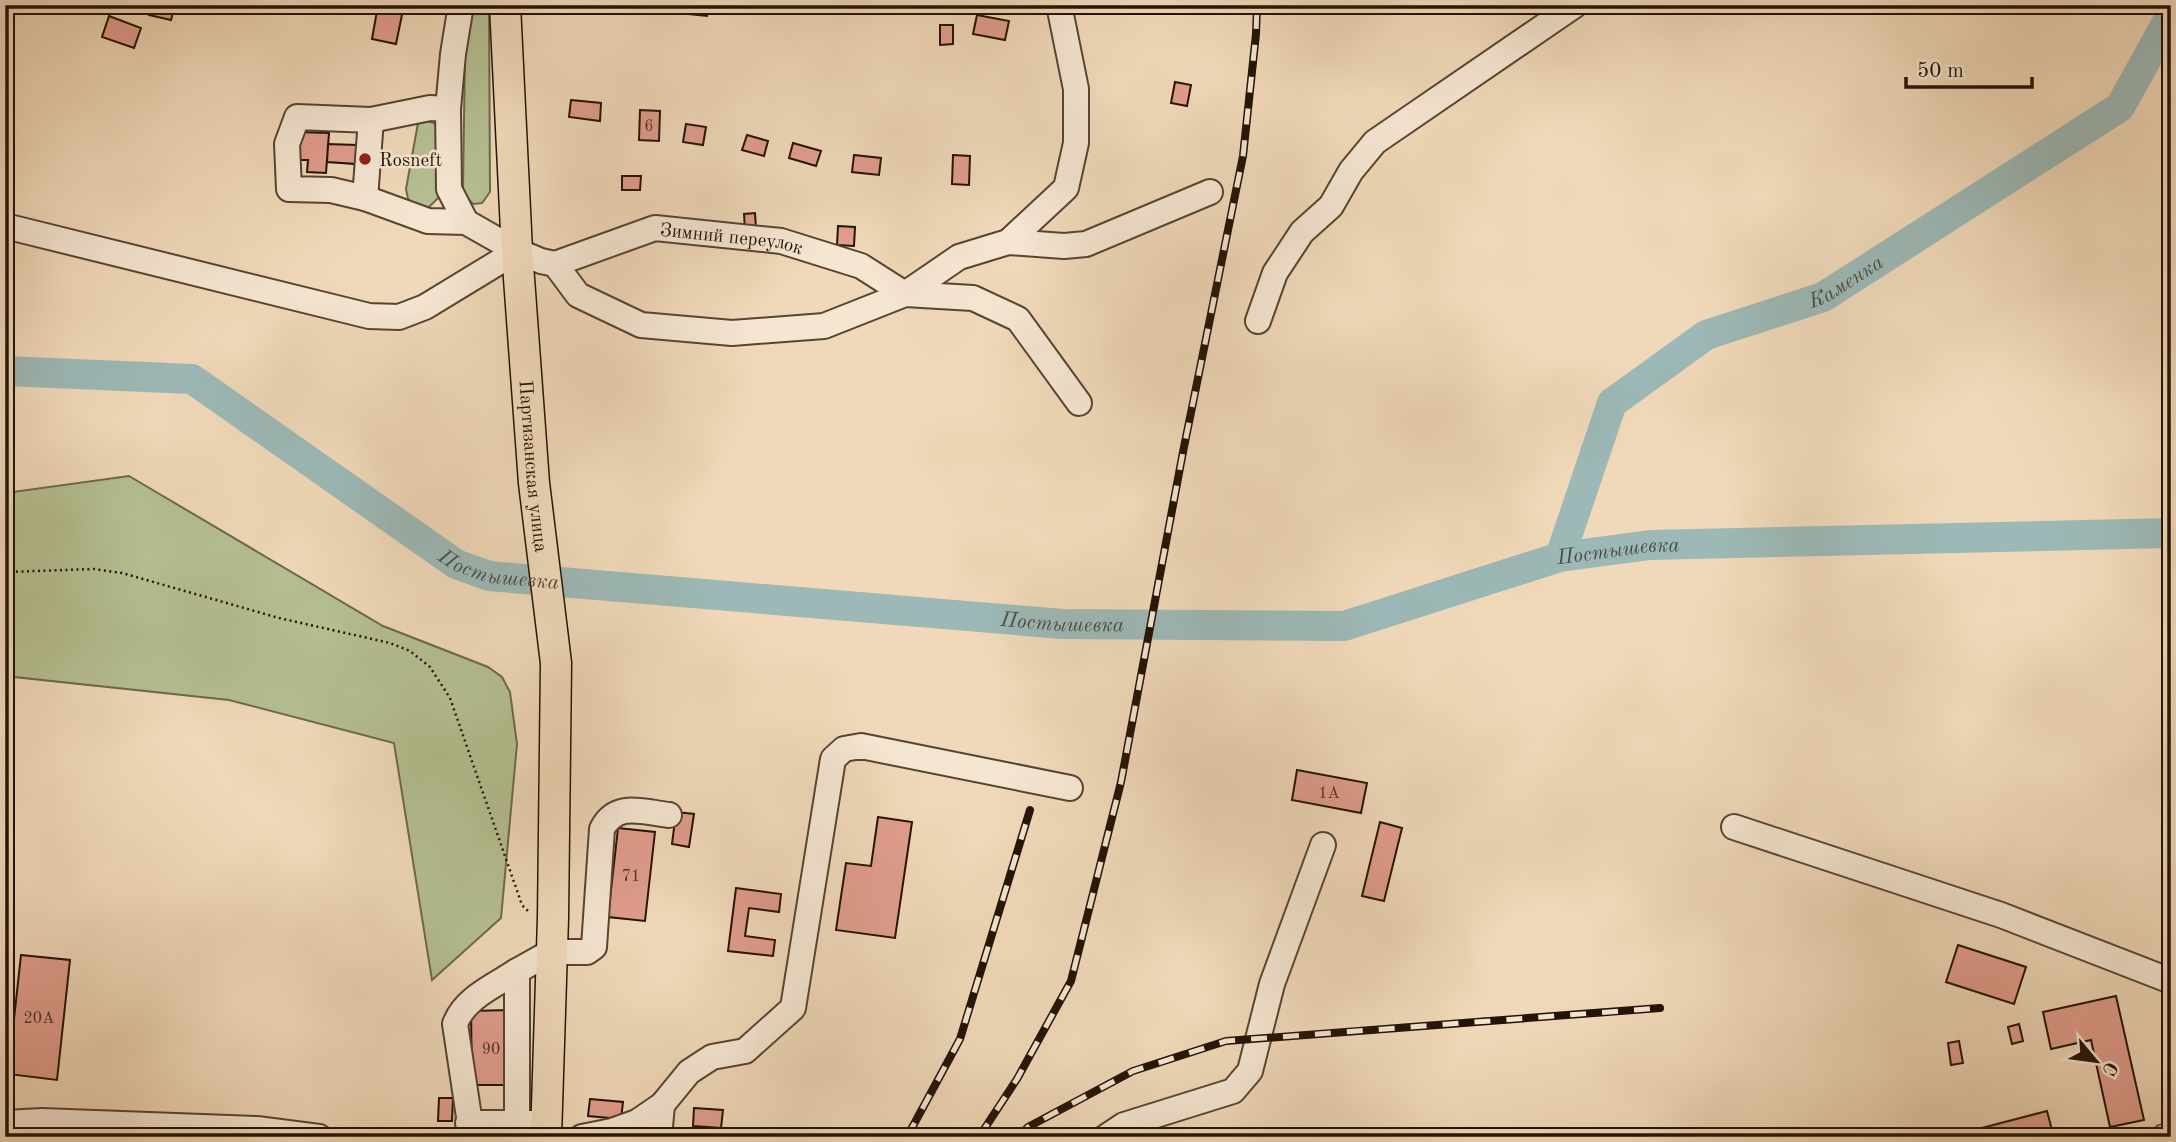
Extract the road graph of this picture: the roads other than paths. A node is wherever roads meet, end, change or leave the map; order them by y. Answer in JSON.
{"nodes":[{"id":1,"x":461,"y":5,"type":"edge"},
{"id":2,"x":505,"y":5,"type":"edge"},
{"id":3,"x":1059,"y":5,"type":"edge"},
{"id":4,"x":1575,"y":5,"type":"edge"},
{"id":5,"x":448,"y":109,"type":"junction"},
{"id":6,"x":371,"y":120,"type":"junction"},
{"id":7,"x":1210,"y":192,"type":"dead end"},
{"id":8,"x":365,"y":198,"type":"junction"},
{"id":9,"x":466,"y":222,"type":"junction"},
{"id":10,"x":5,"y":226,"type":"edge"},
{"id":11,"x":1009,"y":242,"type":"junction"},
{"id":12,"x":517,"y":251,"type":"junction"},
{"id":13,"x":555,"y":264,"type":"junction"},
{"id":14,"x":905,"y":294,"type":"junction"},
{"id":15,"x":1258,"y":321,"type":"dead end"},
{"id":16,"x":1079,"y":402,"type":"dead end"},
{"id":17,"x":1070,"y":788,"type":"dead end"},
{"id":18,"x":669,"y":815,"type":"dead end"},
{"id":19,"x":1734,"y":827,"type":"dead end"},
{"id":20,"x":1323,"y":845,"type":"dead end"},
{"id":21,"x":551,"y":952,"type":"junction"},
{"id":22,"x":517,"y":971,"type":"junction"},
{"id":23,"x":2171,"y":981,"type":"edge"},
{"id":24,"x":662,"y":1105,"type":"junction"},
{"id":25,"x":5,"y":1123,"type":"edge"},
{"id":26,"x":537,"y":1128,"type":"edge"},
{"id":27,"x":470,"y":1130,"type":"edge"},
{"id":28,"x":2171,"y":1136,"type":"edge"},
{"id":29,"x":318,"y":1137,"type":"edge"},
{"id":30,"x":582,"y":1137,"type":"edge"},
{"id":31,"x":659,"y":1137,"type":"edge"},
{"id":32,"x":1106,"y":1137,"type":"edge"},
{"id":33,"x":2164,"y":1137,"type":"edge"}],
"edges":[{"from":1,"to":5,"type":"street"},
{"from":2,"to":12,"type":"main road","name":"Партизанская улица"},
{"from":3,"to":11,"type":"street"},
{"from":4,"to":15,"type":"street"},
{"from":5,"to":6,"type":"street"},
{"from":5,"to":9,"type":"street"},
{"from":6,"to":8,"type":"street"},
{"from":6,"to":8,"type":"street"},
{"from":7,"to":11,"type":"street"},
{"from":8,"to":9,"type":"street"},
{"from":9,"to":12,"type":"street"},
{"from":10,"to":12,"type":"street"},
{"from":11,"to":14,"type":"street"},
{"from":12,"to":13,"type":"street"},
{"from":12,"to":21,"type":"main road","name":"Партизанская улица"},
{"from":13,"to":14,"type":"street","name":"Зимний переулок"},
{"from":13,"to":14,"type":"street"},
{"from":14,"to":16,"type":"street"},
{"from":17,"to":24,"type":"street"},
{"from":18,"to":21,"type":"street"},
{"from":19,"to":23,"type":"street"},
{"from":20,"to":32,"type":"street"},
{"from":21,"to":22,"type":"street"},
{"from":21,"to":26,"type":"main road","name":"Партизанская улица"},
{"from":22,"to":26,"type":"street"},
{"from":22,"to":27,"type":"street"},
{"from":24,"to":30,"type":"street"},
{"from":24,"to":31,"type":"street"},
{"from":25,"to":29,"type":"street"},
{"from":26,"to":27,"type":"street"},
{"from":28,"to":33,"type":"street"}]}
